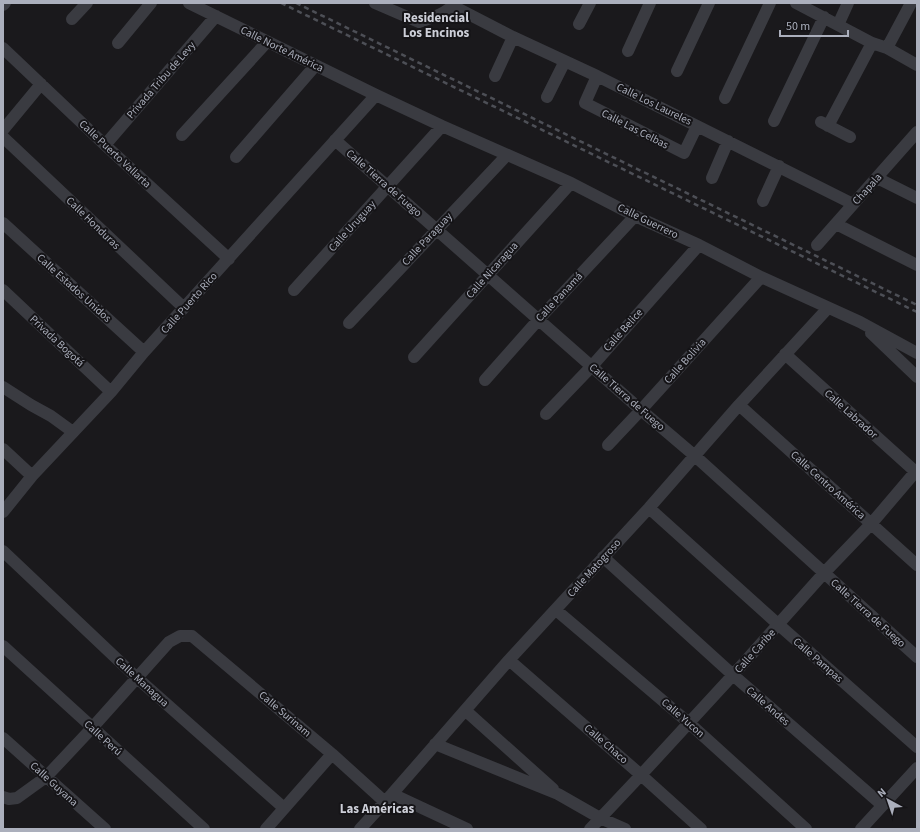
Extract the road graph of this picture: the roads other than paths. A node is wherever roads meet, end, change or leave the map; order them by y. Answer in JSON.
{"nodes":[{"id":1,"x":87,"y":3,"type":"edge"},
{"id":2,"x":151,"y":3,"type":"edge"},
{"id":3,"x":188,"y":3,"type":"edge"},
{"id":4,"x":377,"y":3,"type":"edge"},
{"id":5,"x":590,"y":3,"type":"edge"},
{"id":6,"x":650,"y":3,"type":"edge"},
{"id":7,"x":710,"y":3,"type":"edge"},
{"id":8,"x":770,"y":3,"type":"edge"},
{"id":9,"x":796,"y":3,"type":"edge"},
{"id":10,"x":848,"y":3,"type":"edge"},
{"id":11,"x":911,"y":3,"type":"edge"},
{"id":12,"x":454,"y":5,"type":"edge"},
{"id":13,"x":216,"y":16,"type":"junction"},
{"id":14,"x":824,"y":17,"type":"junction"},
{"id":15,"x":72,"y":19,"type":"dead end"},
{"id":16,"x":579,"y":24,"type":"dead end"},
{"id":17,"x":838,"y":25,"type":"junction"},
{"id":18,"x":513,"y":37,"type":"junction"},
{"id":19,"x":267,"y":42,"type":"junction"},
{"id":20,"x":118,"y":43,"type":"dead end"},
{"id":21,"x":872,"y":43,"type":"junction"},
{"id":22,"x":3,"y":48,"type":"edge"},
{"id":23,"x":887,"y":48,"type":"junction"},
{"id":24,"x":628,"y":51,"type":"dead end"},
{"id":25,"x":565,"y":61,"type":"junction"},
{"id":26,"x":917,"y":65,"type":"edge"},
{"id":27,"x":315,"y":66,"type":"junction"},
{"id":28,"x":678,"y":71,"type":"dead end"},
{"id":29,"x":495,"y":76,"type":"dead end"},
{"id":30,"x":597,"y":76,"type":"junction"},
{"id":31,"x":41,"y":84,"type":"junction"},
{"id":32,"x":376,"y":96,"type":"junction"},
{"id":33,"x":547,"y":97,"type":"dead end"},
{"id":34,"x":725,"y":98,"type":"dead end"},
{"id":35,"x":774,"y":121,"type":"dead end"},
{"id":36,"x":442,"y":126,"type":"junction"},
{"id":37,"x":697,"y":126,"type":"junction"},
{"id":38,"x":3,"y":130,"type":"edge"},
{"id":39,"x":917,"y":132,"type":"edge"},
{"id":40,"x":182,"y":135,"type":"dead end"},
{"id":41,"x":3,"y":137,"type":"edge"},
{"id":42,"x":850,"y":137,"type":"dead end"},
{"id":43,"x":335,"y":140,"type":"junction"},
{"id":44,"x":728,"y":142,"type":"junction"},
{"id":45,"x":105,"y":144,"type":"junction"},
{"id":46,"x":506,"y":155,"type":"junction"},
{"id":47,"x":236,"y":157,"type":"dead end"},
{"id":48,"x":779,"y":166,"type":"junction"},
{"id":49,"x":712,"y":178,"type":"dead end"},
{"id":50,"x":877,"y":178,"type":"junction"},
{"id":51,"x":572,"y":182,"type":"junction"},
{"id":52,"x":388,"y":186,"type":"junction"},
{"id":53,"x":917,"y":198,"type":"edge"},
{"id":54,"x":763,"y":201,"type":"dead end"},
{"id":55,"x":853,"y":204,"type":"junction"},
{"id":56,"x":635,"y":216,"type":"junction"},
{"id":57,"x":3,"y":223,"type":"edge"},
{"id":58,"x":836,"y":224,"type":"junction"},
{"id":59,"x":436,"y":229,"type":"junction"},
{"id":60,"x":699,"y":245,"type":"junction"},
{"id":61,"x":817,"y":245,"type":"dead end"},
{"id":62,"x":229,"y":259,"type":"junction"},
{"id":63,"x":917,"y":265,"type":"edge"},
{"id":64,"x":488,"y":274,"type":"junction"},
{"id":65,"x":761,"y":277,"type":"junction"},
{"id":66,"x":3,"y":290,"type":"edge"},
{"id":67,"x":294,"y":290,"type":"dead end"},
{"id":68,"x":184,"y":308,"type":"junction"},
{"id":69,"x":828,"y":308,"type":"junction"},
{"id":70,"x":539,"y":319,"type":"junction"},
{"id":71,"x":860,"y":322,"type":"junction"},
{"id":72,"x":349,"y":323,"type":"dead end"},
{"id":73,"x":144,"y":352,"type":"junction"},
{"id":74,"x":917,"y":353,"type":"edge"},
{"id":75,"x":785,"y":354,"type":"junction"},
{"id":76,"x":414,"y":357,"type":"dead end"},
{"id":77,"x":592,"y":366,"type":"junction"},
{"id":78,"x":917,"y":377,"type":"edge"},
{"id":79,"x":485,"y":380,"type":"dead end"},
{"id":80,"x":3,"y":387,"type":"edge"},
{"id":81,"x":111,"y":392,"type":"junction"},
{"id":82,"x":739,"y":405,"type":"junction"},
{"id":83,"x":641,"y":410,"type":"junction"},
{"id":84,"x":546,"y":414,"type":"dead end"},
{"id":85,"x":73,"y":432,"type":"junction"},
{"id":86,"x":608,"y":445,"type":"dead end"},
{"id":87,"x":3,"y":449,"type":"edge"},
{"id":88,"x":695,"y":456,"type":"junction"},
{"id":89,"x":916,"y":472,"type":"edge"},
{"id":90,"x":32,"y":476,"type":"junction"},
{"id":91,"x":649,"y":508,"type":"junction"},
{"id":92,"x":4,"y":510,"type":"edge"},
{"id":93,"x":871,"y":524,"type":"junction"},
{"id":94,"x":3,"y":551,"type":"edge"},
{"id":95,"x":603,"y":557,"type":"junction"},
{"id":96,"x":917,"y":565,"type":"edge"},
{"id":97,"x":824,"y":573,"type":"junction"},
{"id":98,"x":556,"y":610,"type":"junction"},
{"id":99,"x":779,"y":625,"type":"junction"},
{"id":100,"x":3,"y":646,"type":"edge"},
{"id":101,"x":917,"y":657,"type":"edge"},
{"id":102,"x":509,"y":660,"type":"junction"},
{"id":103,"x":733,"y":676,"type":"junction"},
{"id":104,"x":136,"y":678,"type":"junction"},
{"id":105,"x":466,"y":711,"type":"junction"},
{"id":106,"x":689,"y":723,"type":"junction"},
{"id":107,"x":92,"y":728,"type":"junction"},
{"id":108,"x":3,"y":738,"type":"edge"},
{"id":109,"x":435,"y":744,"type":"junction"},
{"id":110,"x":917,"y":747,"type":"edge"},
{"id":111,"x":332,"y":754,"type":"junction"},
{"id":112,"x":917,"y":768,"type":"edge"},
{"id":113,"x":641,"y":775,"type":"junction"},
{"id":114,"x":46,"y":777,"type":"junction"},
{"id":115,"x":558,"y":794,"type":"junction"},
{"id":116,"x":3,"y":797,"type":"edge"},
{"id":117,"x":389,"y":798,"type":"junction"},
{"id":118,"x":882,"y":805,"type":"junction"},
{"id":119,"x":284,"y":808,"type":"junction"},
{"id":120,"x":600,"y":818,"type":"junction"},
{"id":121,"x":105,"y":829,"type":"edge"},
{"id":122,"x":204,"y":829,"type":"edge"},
{"id":123,"x":266,"y":829,"type":"edge"},
{"id":124,"x":360,"y":829,"type":"edge"},
{"id":125,"x":467,"y":829,"type":"edge"},
{"id":126,"x":590,"y":829,"type":"edge"},
{"id":127,"x":625,"y":829,"type":"edge"},
{"id":128,"x":701,"y":829,"type":"edge"},
{"id":129,"x":806,"y":829,"type":"edge"},
{"id":130,"x":861,"y":829,"type":"edge"}],
"edges":[{"from":1,"to":15,"type":"street"},
{"from":2,"to":20,"type":"street"},
{"from":3,"to":13,"type":"street","name":"Calle Norte América"},
{"from":4,"to":12,"type":"street"},
{"from":5,"to":16,"type":"street"},
{"from":6,"to":24,"type":"street"},
{"from":7,"to":28,"type":"street"},
{"from":8,"to":34,"type":"street"},
{"from":9,"to":14,"type":"street"},
{"from":10,"to":17,"type":"street"},
{"from":11,"to":23,"type":"street"},
{"from":12,"to":18,"type":"street","name":"Calle Los Laureles"},
{"from":13,"to":19,"type":"street","name":"Calle Norte América"},
{"from":13,"to":45,"type":"street","name":"Privada Tribu de Levy"},
{"from":14,"to":17,"type":"street"},
{"from":14,"to":35,"type":"street"},
{"from":17,"to":21,"type":"street"},
{"from":18,"to":25,"type":"street","name":"Calle Los Laureles"},
{"from":18,"to":29,"type":"street"},
{"from":19,"to":27,"type":"street","name":"Calle Norte América"},
{"from":19,"to":40,"type":"street"},
{"from":21,"to":23,"type":"street"},
{"from":21,"to":42,"type":"street"},
{"from":22,"to":31,"type":"street","name":"Calle Puerto Vallarta"},
{"from":23,"to":26,"type":"street"},
{"from":25,"to":30,"type":"street","name":"Calle Los Laureles"},
{"from":25,"to":33,"type":"street"},
{"from":27,"to":32,"type":"street","name":"Calle Norte América"},
{"from":27,"to":47,"type":"street"},
{"from":30,"to":37,"type":"street","name":"Calle Los Laureles"},
{"from":30,"to":37,"type":"street","name":"Calle Las Celbas"},
{"from":31,"to":38,"type":"street"},
{"from":31,"to":45,"type":"street","name":"Calle Puerto Vallarta"},
{"from":32,"to":36,"type":"street","name":"Calle Guerrero"},
{"from":32,"to":43,"type":"street","name":"Calle Puerto Rico"},
{"from":36,"to":46,"type":"street","name":"Calle Guerrero"},
{"from":36,"to":52,"type":"street","name":"Calle Uruguay"},
{"from":37,"to":44,"type":"street","name":"Calle Los Laureles"},
{"from":39,"to":50,"type":"street","name":"Chapala"},
{"from":41,"to":68,"type":"street","name":"Calle Honduras"},
{"from":43,"to":52,"type":"street","name":"Calle Tierra de Fuego"},
{"from":43,"to":62,"type":"street","name":"Calle Puerto Rico"},
{"from":44,"to":48,"type":"street","name":"Calle Los Laureles"},
{"from":44,"to":49,"type":"street"},
{"from":45,"to":62,"type":"street","name":"Calle Puerto Vallarta"},
{"from":46,"to":51,"type":"street","name":"Calle Guerrero"},
{"from":46,"to":59,"type":"street","name":"Calle Paraguay"},
{"from":48,"to":54,"type":"street"},
{"from":48,"to":55,"type":"street","name":"Calle Los Laureles"},
{"from":50,"to":53,"type":"street"},
{"from":50,"to":55,"type":"street","name":"Chapala"},
{"from":51,"to":56,"type":"street","name":"Calle Guerrero"},
{"from":51,"to":64,"type":"street","name":"Calle Nicaragua"},
{"from":52,"to":59,"type":"street","name":"Calle Tierra de Fuego"},
{"from":52,"to":67,"type":"street","name":"Calle Uruguay"},
{"from":55,"to":58,"type":"street","name":"Chapala"},
{"from":56,"to":60,"type":"street","name":"Calle Guerrero"},
{"from":56,"to":70,"type":"street","name":"Calle Panamá"},
{"from":57,"to":73,"type":"street","name":"Calle Estados Unidos"},
{"from":58,"to":61,"type":"street","name":"Chapala"},
{"from":58,"to":63,"type":"street"},
{"from":59,"to":64,"type":"street","name":"Calle Tierra de Fuego"},
{"from":59,"to":72,"type":"street","name":"Calle Paraguay"},
{"from":60,"to":65,"type":"street","name":"Calle Guerrero"},
{"from":60,"to":77,"type":"street","name":"Calle Belice"},
{"from":62,"to":68,"type":"street","name":"Calle Puerto Rico"},
{"from":64,"to":70,"type":"street","name":"Calle Tierra de Fuego"},
{"from":64,"to":76,"type":"street","name":"Calle Nicaragua"},
{"from":65,"to":69,"type":"street","name":"Calle Guerrero"},
{"from":65,"to":83,"type":"street","name":"Calle Bolivia"},
{"from":66,"to":81,"type":"street","name":"Privada Bogotá"},
{"from":68,"to":73,"type":"street","name":"Calle Puerto Rico"},
{"from":69,"to":71,"type":"street","name":"Calle Guerrero"},
{"from":69,"to":75,"type":"street","name":"Calle Matogroso"},
{"from":70,"to":77,"type":"street","name":"Calle Tierra de Fuego"},
{"from":70,"to":79,"type":"street","name":"Calle Panamá"},
{"from":71,"to":74,"type":"street","name":"Calle Guerrero"},
{"from":71,"to":78,"type":"street"},
{"from":73,"to":81,"type":"street","name":"Calle Puerto Rico"},
{"from":75,"to":82,"type":"street","name":"Calle Matogroso"},
{"from":75,"to":89,"type":"street","name":"Calle Labrador"},
{"from":77,"to":83,"type":"street","name":"Calle Tierra de Fuego"},
{"from":77,"to":84,"type":"street","name":"Calle Belice"},
{"from":80,"to":85,"type":"street"},
{"from":81,"to":85,"type":"street","name":"Calle Puerto Rico"},
{"from":82,"to":88,"type":"street","name":"Calle Matogroso"},
{"from":82,"to":93,"type":"street","name":"Calle Centro América"},
{"from":83,"to":86,"type":"street","name":"Calle Bolivia"},
{"from":83,"to":88,"type":"street","name":"Calle Tierra de Fuego"},
{"from":85,"to":90,"type":"street","name":"Calle Puerto Rico"},
{"from":87,"to":90,"type":"street"},
{"from":88,"to":91,"type":"street","name":"Calle Matogroso"},
{"from":88,"to":97,"type":"street","name":"Calle Tierra de Fuego"},
{"from":89,"to":93,"type":"street","name":"Calle Caribe"},
{"from":90,"to":92,"type":"street","name":"Calle Puerto Rico"},
{"from":91,"to":95,"type":"street","name":"Calle Matogroso"},
{"from":91,"to":99,"type":"street","name":"Calle Pampas"},
{"from":93,"to":96,"type":"street","name":"Calle Centro América"},
{"from":93,"to":97,"type":"street","name":"Calle Caribe"},
{"from":94,"to":104,"type":"street","name":"Calle Managua"},
{"from":95,"to":98,"type":"street","name":"Calle Matogroso"},
{"from":95,"to":103,"type":"street","name":"Calle Andes"},
{"from":97,"to":99,"type":"street","name":"Calle Caribe"},
{"from":97,"to":101,"type":"street","name":"Calle Tierra de Fuego"},
{"from":98,"to":102,"type":"street","name":"Calle Matogroso"},
{"from":98,"to":106,"type":"street","name":"Calle Yucon"},
{"from":99,"to":103,"type":"street","name":"Calle Caribe"},
{"from":99,"to":110,"type":"street","name":"Calle Pampas"},
{"from":100,"to":107,"type":"street","name":"Calle Perú"},
{"from":102,"to":105,"type":"street","name":"Calle Matogroso"},
{"from":102,"to":113,"type":"street","name":"Calle Chaco"},
{"from":103,"to":106,"type":"street","name":"Calle Caribe"},
{"from":103,"to":118,"type":"street","name":"Calle Andes"},
{"from":104,"to":107,"type":"street"},
{"from":104,"to":111,"type":"street","name":"Calle Surinam"},
{"from":104,"to":119,"type":"street","name":"Calle Managua"},
{"from":105,"to":109,"type":"street","name":"Calle Matogroso"},
{"from":105,"to":115,"type":"street"},
{"from":106,"to":113,"type":"street","name":"Calle Caribe"},
{"from":106,"to":129,"type":"street","name":"Calle Yucon"},
{"from":107,"to":114,"type":"street"},
{"from":107,"to":122,"type":"street","name":"Calle Perú"},
{"from":108,"to":114,"type":"street","name":"Calle Guyana"},
{"from":109,"to":115,"type":"street"},
{"from":109,"to":117,"type":"street","name":"Calle Matogroso"},
{"from":111,"to":117,"type":"street","name":"Calle Surinam"},
{"from":111,"to":119,"type":"street"},
{"from":112,"to":118,"type":"street"},
{"from":113,"to":120,"type":"street","name":"Calle Caribe"},
{"from":113,"to":128,"type":"street","name":"Calle Chaco"},
{"from":114,"to":116,"type":"street"},
{"from":114,"to":121,"type":"street","name":"Calle Guyana"},
{"from":115,"to":120,"type":"street"},
{"from":117,"to":124,"type":"street","name":"Calle Matogroso"},
{"from":117,"to":125,"type":"street","name":"Calle Surinam"},
{"from":118,"to":130,"type":"street"},
{"from":119,"to":123,"type":"street"},
{"from":120,"to":126,"type":"street","name":"Calle Caribe"},
{"from":120,"to":127,"type":"street"}]}
